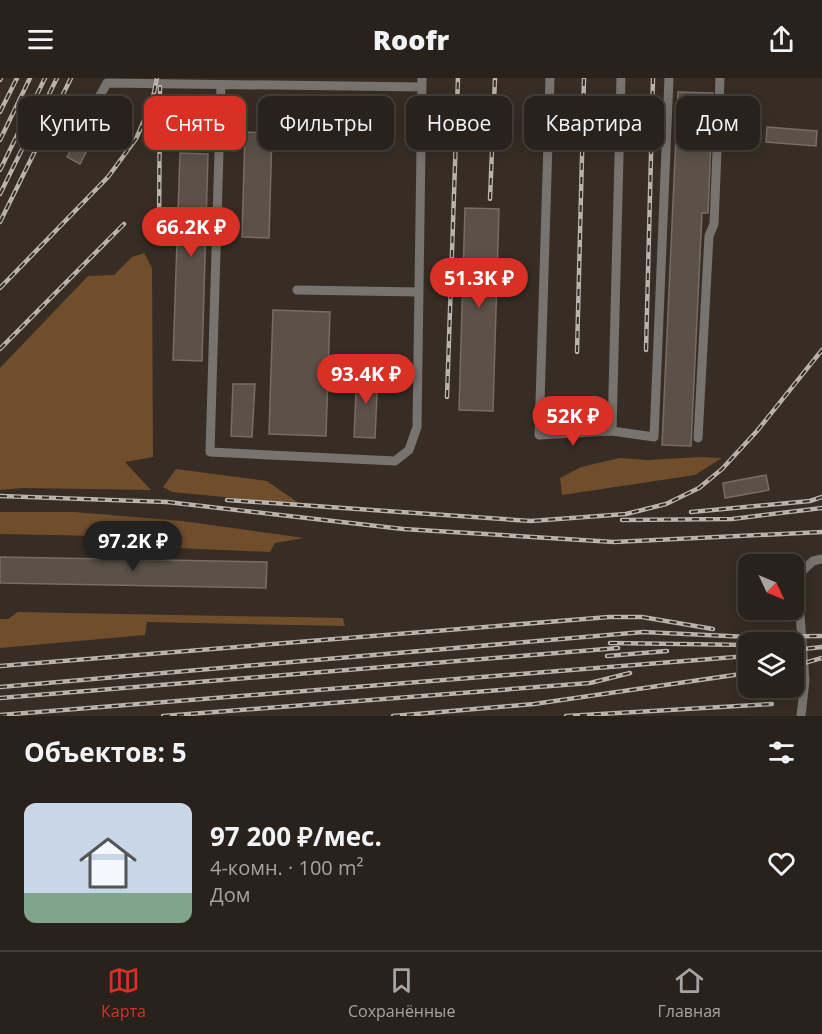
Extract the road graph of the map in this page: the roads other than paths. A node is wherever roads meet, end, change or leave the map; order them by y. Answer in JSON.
{"nodes":[{"id":1,"x":550,"y":78,"type":"edge"},
{"id":2,"x":621,"y":78,"type":"edge"},
{"id":3,"x":669,"y":78,"type":"edge"},
{"id":4,"x":720,"y":78,"type":"edge"},
{"id":5,"x":422,"y":82,"type":"edge"},
{"id":6,"x":221,"y":85,"type":"junction"},
{"id":7,"x":99,"y":96,"type":"edge"},
{"id":8,"x":297,"y":290,"type":"dead end"},
{"id":9,"x":419,"y":292,"type":"junction"},
{"id":10,"x":612,"y":431,"type":"junction"},
{"id":11,"x":698,"y":438,"type":"dead end"},
{"id":12,"x":822,"y":559,"type":"edge"},
{"id":13,"x":801,"y":716,"type":"edge"}],
"edges":[{"from":1,"to":10,"type":"street"},
{"from":2,"to":10,"type":"street"},
{"from":3,"to":10,"type":"street"},
{"from":4,"to":11,"type":"street"},
{"from":5,"to":6,"type":"street"},
{"from":5,"to":9,"type":"street"},
{"from":6,"to":7,"type":"street"},
{"from":6,"to":9,"type":"street"},
{"from":8,"to":9,"type":"street"},
{"from":12,"to":13,"type":"street"}]}
